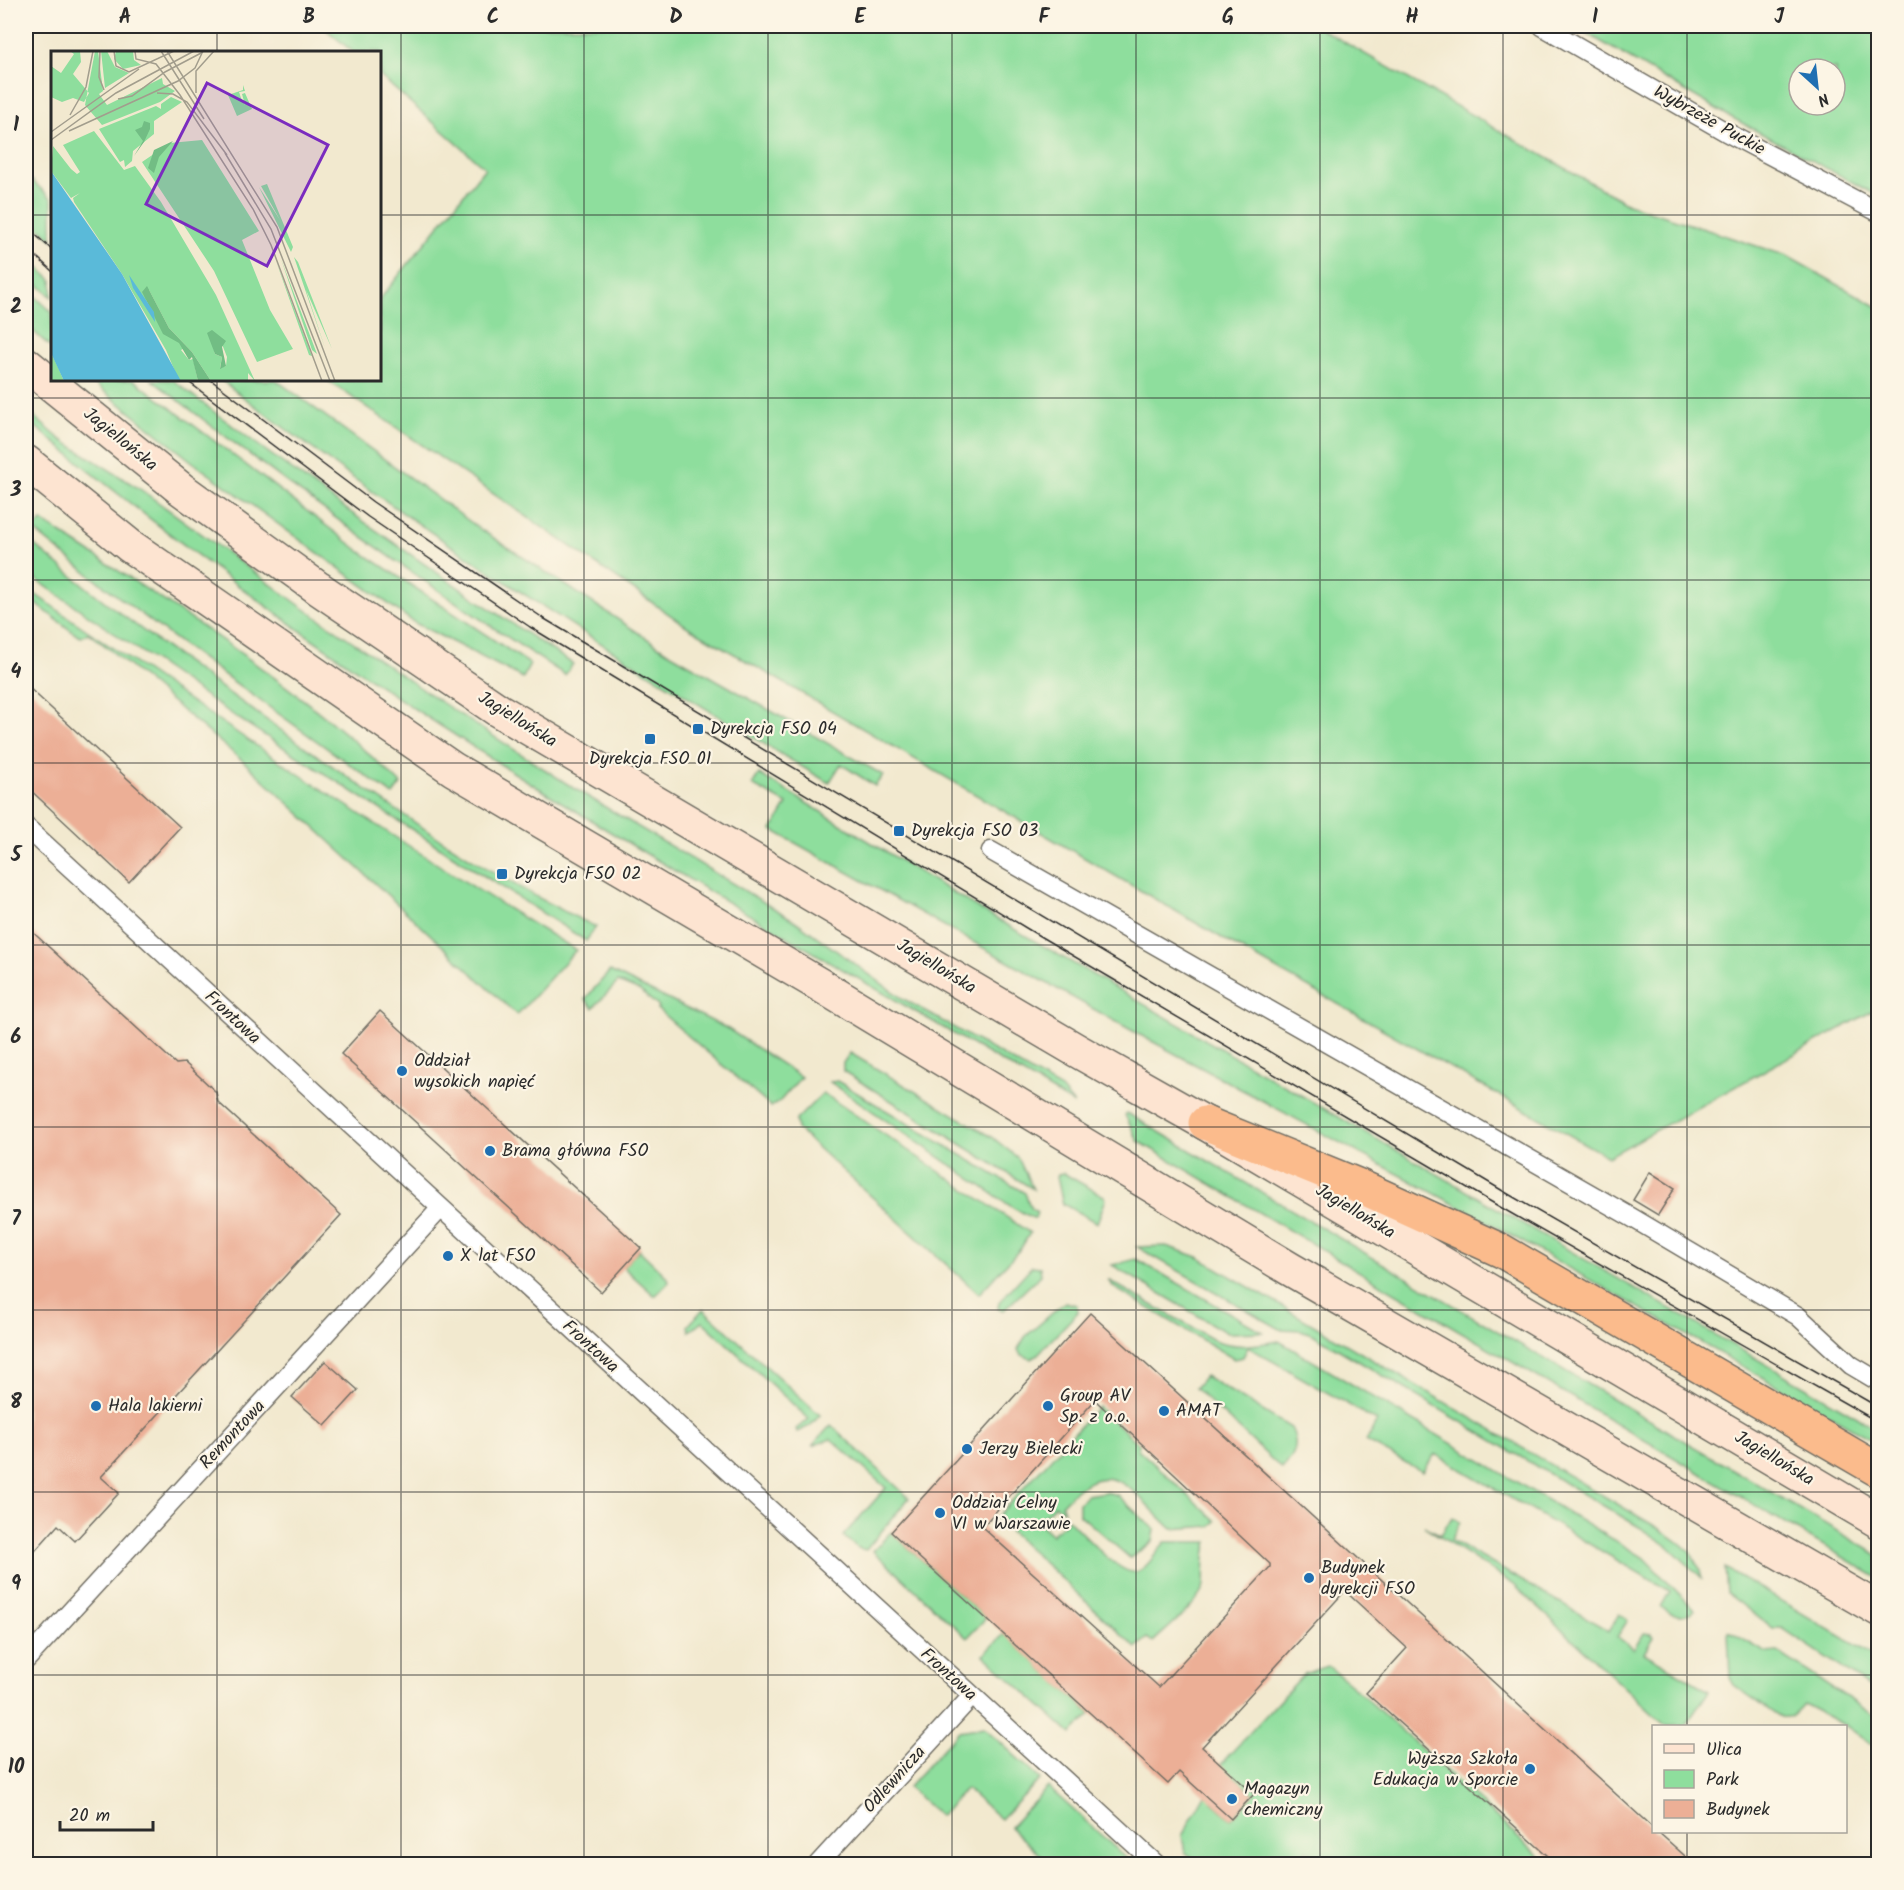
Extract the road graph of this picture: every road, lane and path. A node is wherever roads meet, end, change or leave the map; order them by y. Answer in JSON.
{"nodes":[{"id":1,"x":1542,"y":26,"type":"edge"},
{"id":2,"x":1878,"y":212,"type":"edge"},
{"id":3,"x":26,"y":364,"type":"edge"},
{"id":4,"x":26,"y":462,"type":"edge"},
{"id":5,"x":26,"y":827,"type":"edge"},
{"id":6,"x":991,"y":851,"type":"dead end"},
{"id":7,"x":1205,"y":1123,"type":"junction"},
{"id":8,"x":440,"y":1209,"type":"junction"},
{"id":9,"x":1878,"y":1381,"type":"edge"},
{"id":10,"x":1878,"y":1470,"type":"edge"},
{"id":11,"x":1878,"y":1521,"type":"edge"},
{"id":12,"x":1878,"y":1609,"type":"edge"},
{"id":13,"x":26,"y":1660,"type":"edge"},
{"id":14,"x":972,"y":1696,"type":"junction"},
{"id":15,"x":818,"y":1864,"type":"edge"},
{"id":16,"x":1156,"y":1864,"type":"edge"}],
"edges":[{"from":1,"to":2,"type":"lane","name":"Wybrzeże Puckie"},
{"from":3,"to":7,"type":"main road","name":"Jagiellońska"},
{"from":4,"to":12,"type":"main road"},
{"from":5,"to":8,"type":"lane","name":"Frontowa"},
{"from":6,"to":9,"type":"lane"},
{"from":7,"to":10,"type":"highway"},
{"from":7,"to":11,"type":"main road","name":"Jagiellońska"},
{"from":8,"to":13,"type":"lane","name":"Remontowa"},
{"from":8,"to":14,"type":"lane","name":"Frontowa"},
{"from":14,"to":15,"type":"lane","name":"Odlewnicza"},
{"from":14,"to":16,"type":"lane","name":"Frontowa"}]}
